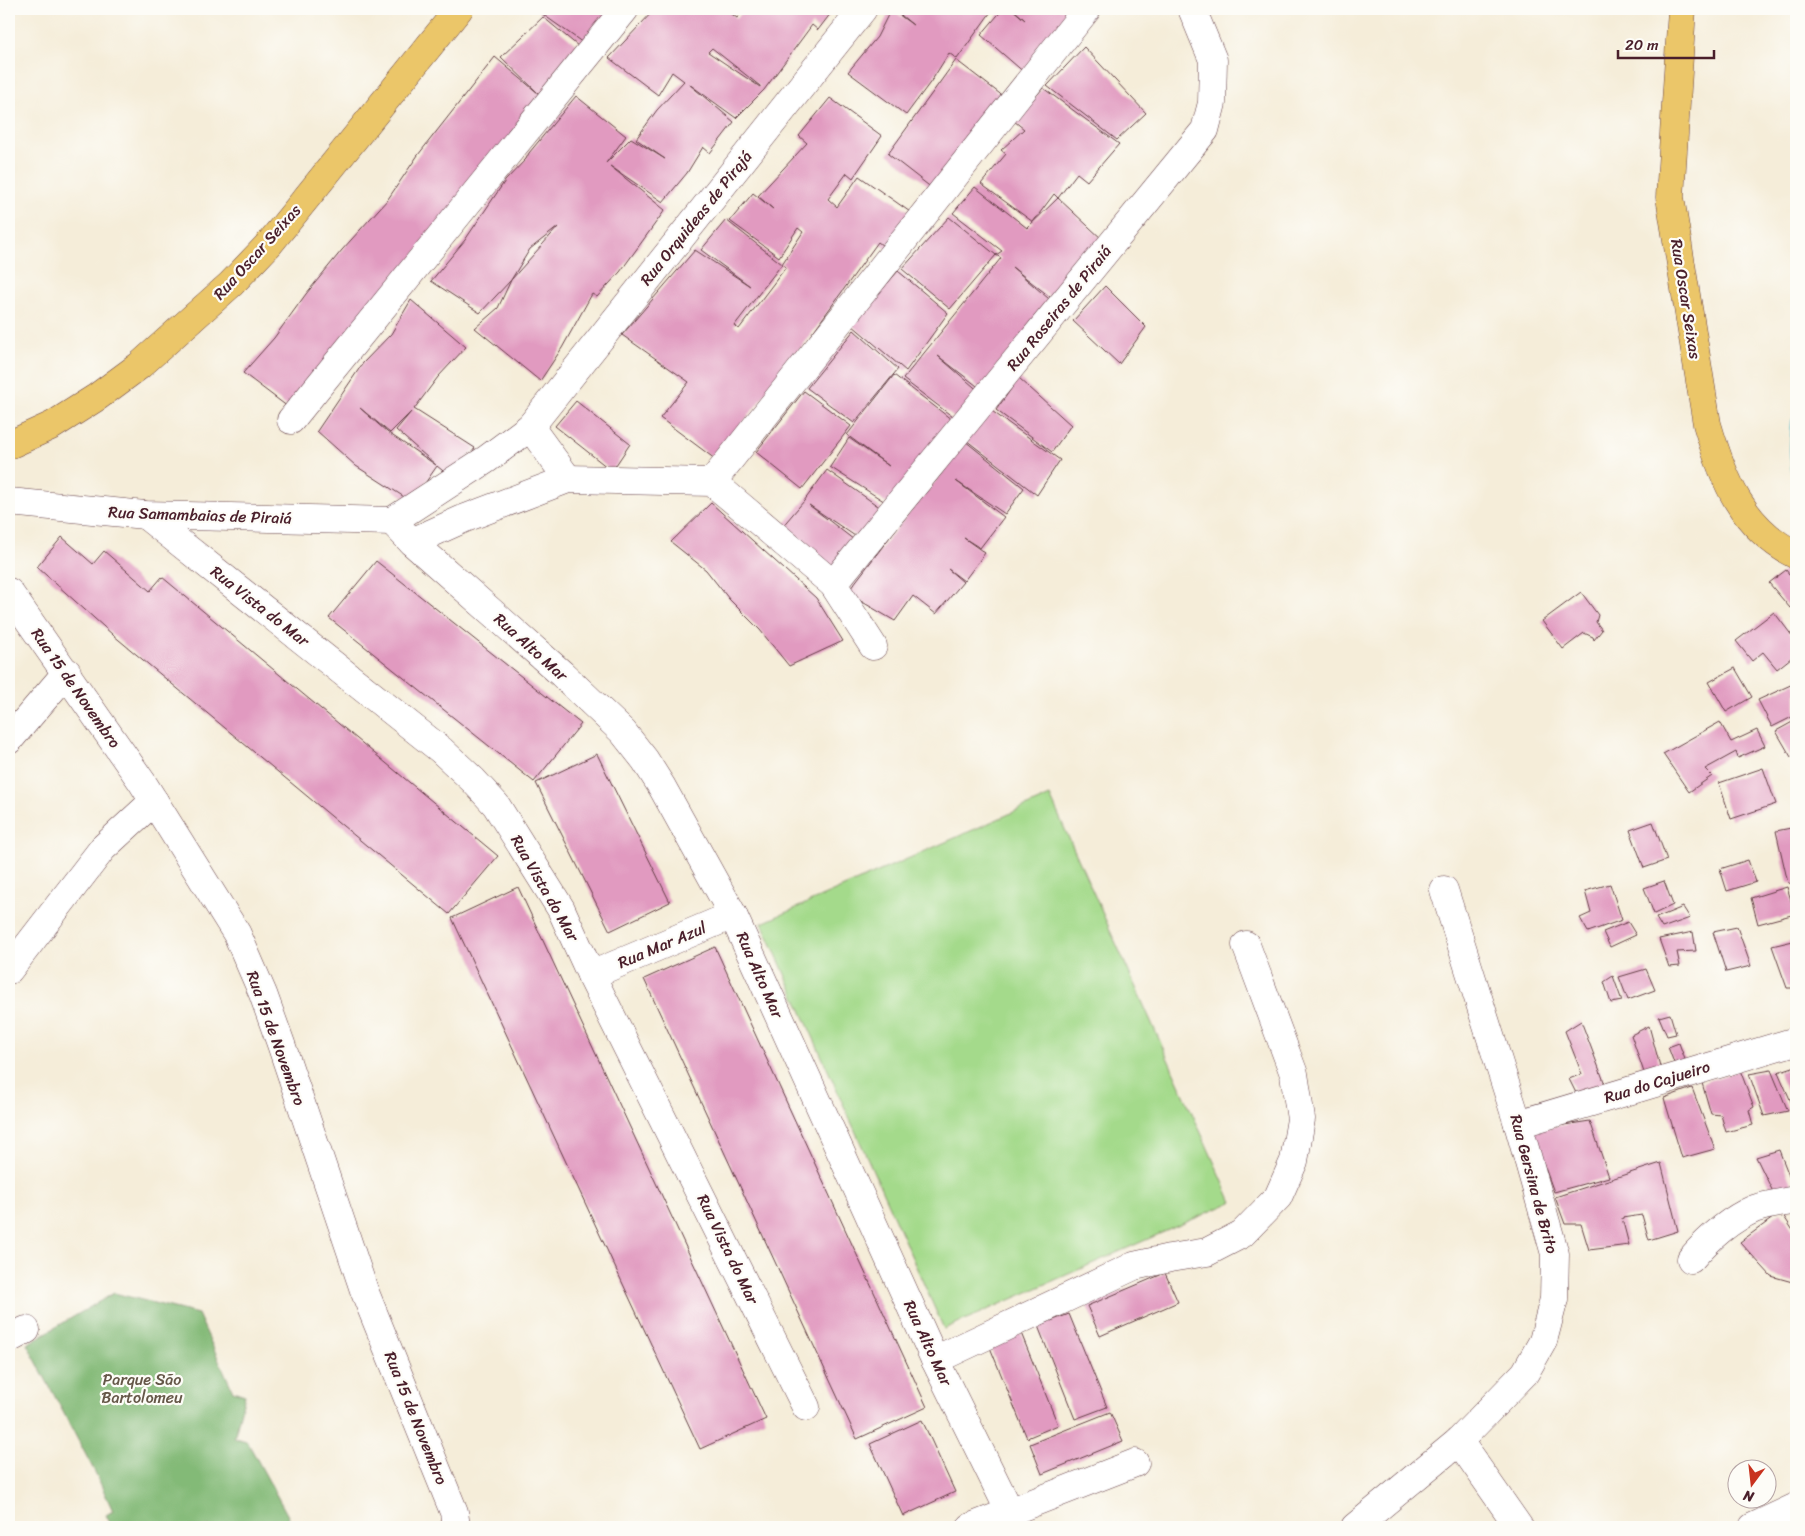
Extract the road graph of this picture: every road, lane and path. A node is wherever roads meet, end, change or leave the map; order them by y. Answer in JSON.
{"nodes":[{"id":1,"x":459,"y":9,"type":"edge"},
{"id":2,"x":625,"y":9,"type":"edge"},
{"id":3,"x":863,"y":9,"type":"edge"},
{"id":4,"x":1087,"y":9,"type":"edge"},
{"id":5,"x":1192,"y":9,"type":"edge"},
{"id":6,"x":1682,"y":9,"type":"edge"},
{"id":7,"x":290,"y":420,"type":"dead end"},
{"id":8,"x":530,"y":427,"type":"junction"},
{"id":9,"x":9,"y":445,"type":"edge"},
{"id":10,"x":568,"y":479,"type":"junction"},
{"id":11,"x":712,"y":482,"type":"junction"},
{"id":12,"x":9,"y":502,"type":"edge"},
{"id":13,"x":145,"y":515,"type":"junction"},
{"id":14,"x":392,"y":521,"type":"junction"},
{"id":15,"x":412,"y":542,"type":"junction"},
{"id":16,"x":1796,"y":555,"type":"edge"},
{"id":17,"x":833,"y":584,"type":"junction"},
{"id":18,"x":9,"y":592,"type":"edge"},
{"id":19,"x":873,"y":646,"type":"dead end"},
{"id":20,"x":66,"y":672,"type":"junction"},
{"id":21,"x":9,"y":740,"type":"edge"},
{"id":22,"x":154,"y":801,"type":"junction"},
{"id":23,"x":1444,"y":890,"type":"dead end"},
{"id":24,"x":733,"y":916,"type":"junction"},
{"id":25,"x":1246,"y":946,"type":"dead end"},
{"id":26,"x":9,"y":970,"type":"edge"},
{"id":27,"x":591,"y":975,"type":"junction"},
{"id":28,"x":1796,"y":1041,"type":"edge"},
{"id":29,"x":1518,"y":1124,"type":"junction"},
{"id":30,"x":1796,"y":1200,"type":"edge"},
{"id":31,"x":1691,"y":1259,"type":"dead end"},
{"id":32,"x":935,"y":1360,"type":"junction"},
{"id":33,"x":806,"y":1407,"type":"dead end"},
{"id":34,"x":1459,"y":1441,"type":"junction"},
{"id":35,"x":1135,"y":1463,"type":"dead end"},
{"id":36,"x":1796,"y":1507,"type":"edge"},
{"id":37,"x":1010,"y":1512,"type":"junction"},
{"id":38,"x":458,"y":1522,"type":"edge"},
{"id":39,"x":971,"y":1527,"type":"edge"},
{"id":40,"x":1355,"y":1527,"type":"edge"},
{"id":41,"x":1519,"y":1527,"type":"edge"},
{"id":42,"x":1753,"y":1527,"type":"edge"}],
"edges":[{"from":1,"to":9,"type":"main road","name":"Rua Oscar Seixas"},
{"from":2,"to":7,"type":"street"},
{"from":3,"to":8,"type":"street","name":"Rua Orquideas de Pirajá"},
{"from":4,"to":11,"type":"street"},
{"from":5,"to":17,"type":"street","name":"Rua Roseiras de Piraiá"},
{"from":6,"to":16,"type":"main road","name":"Rua Oscar Seixas"},
{"from":8,"to":10,"type":"street"},
{"from":8,"to":14,"type":"street","name":"Rua Orquideas de Pirajá"},
{"from":10,"to":11,"type":"street"},
{"from":10,"to":15,"type":"street"},
{"from":11,"to":17,"type":"street"},
{"from":12,"to":13,"type":"street","name":"Rua Samambaias de Piraiá"},
{"from":13,"to":14,"type":"street","name":"Rua Samambaias de Piraiá"},
{"from":13,"to":27,"type":"street","name":"Rua Vista do Mar"},
{"from":14,"to":15,"type":"street","name":"Rua Alto Mar"},
{"from":15,"to":24,"type":"street","name":"Rua Alto Mar"},
{"from":17,"to":19,"type":"street"},
{"from":18,"to":20,"type":"street","name":"Rua 15 de Novembro"},
{"from":20,"to":21,"type":"street"},
{"from":20,"to":22,"type":"street","name":"Rua 15 de Novembro"},
{"from":22,"to":26,"type":"street"},
{"from":22,"to":38,"type":"street","name":"Rua 15 de Novembro"},
{"from":23,"to":29,"type":"street","name":"Rua Gersina de Brito"},
{"from":24,"to":27,"type":"street","name":"Rua Mar Azul"},
{"from":24,"to":32,"type":"street","name":"Rua Alto Mar"},
{"from":25,"to":32,"type":"street"},
{"from":27,"to":33,"type":"street","name":"Rua Vista do Mar"},
{"from":28,"to":29,"type":"street","name":"Rua do Cajueiro"},
{"from":29,"to":34,"type":"street","name":"Rua Gersina de Brito"},
{"from":30,"to":31,"type":"street"},
{"from":32,"to":37,"type":"street","name":"Rua Alto Mar"},
{"from":34,"to":40,"type":"street","name":"Rua Gersina de Brito"},
{"from":34,"to":41,"type":"street"},
{"from":35,"to":37,"type":"street"},
{"from":36,"to":42,"type":"street"},
{"from":37,"to":39,"type":"street"}]}
